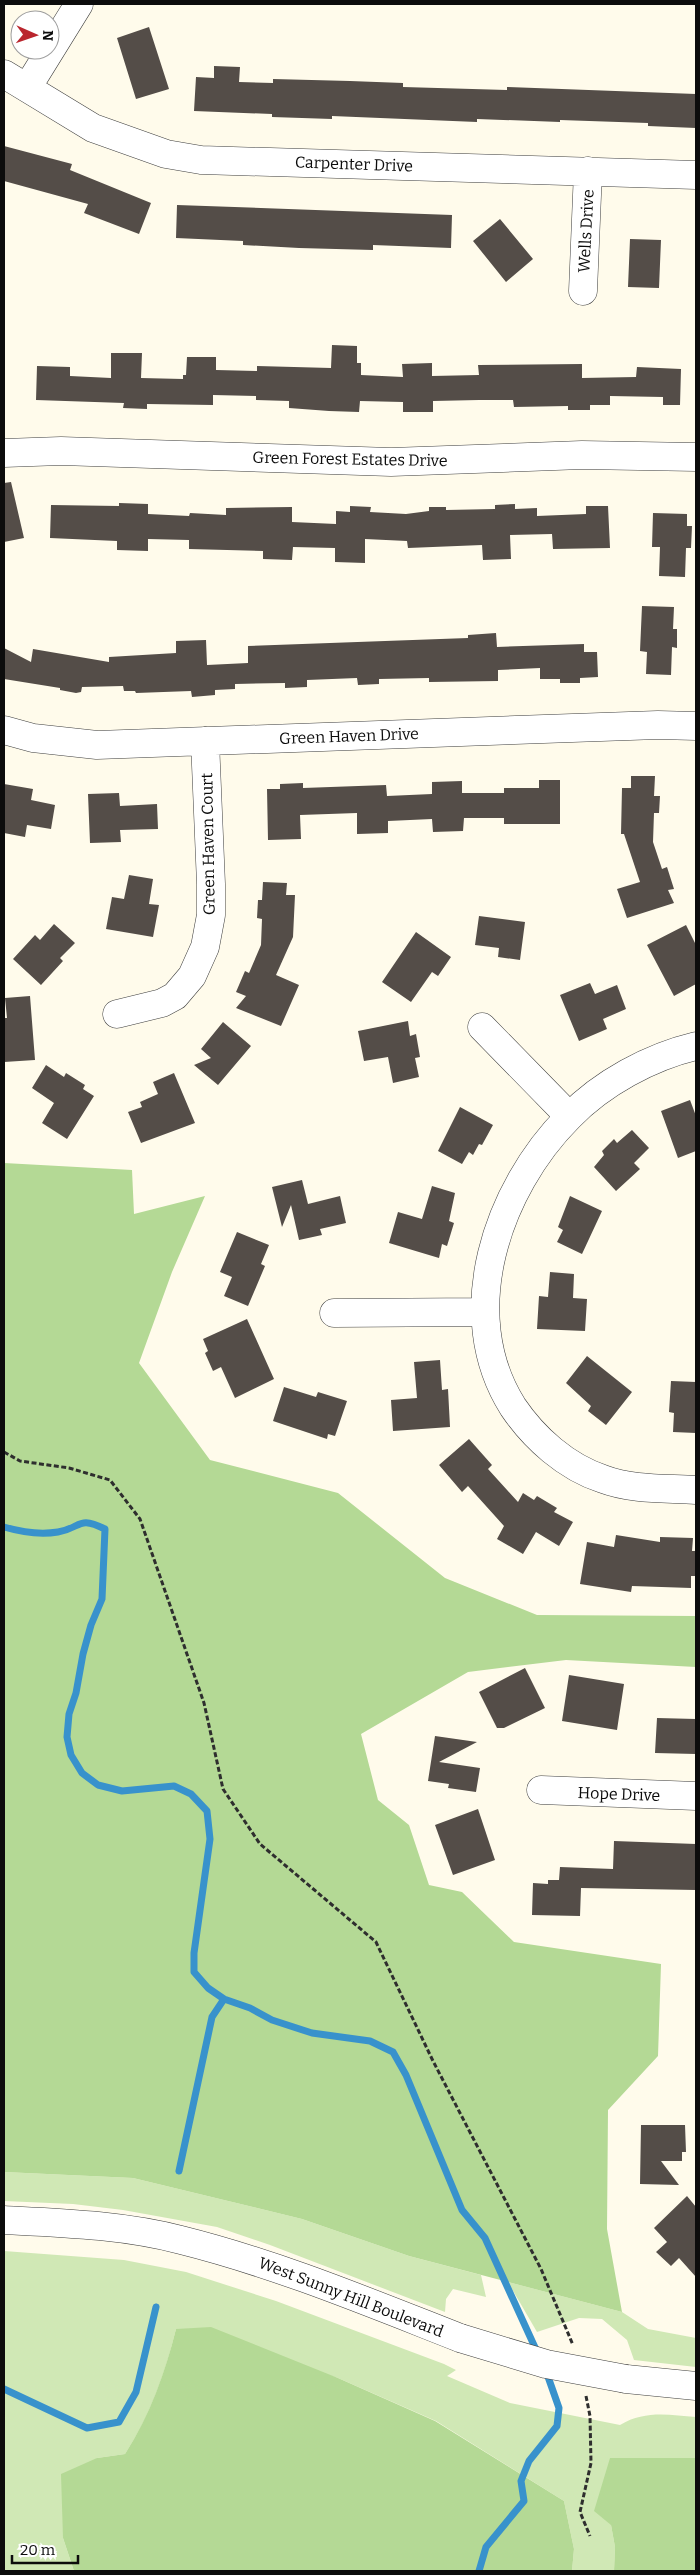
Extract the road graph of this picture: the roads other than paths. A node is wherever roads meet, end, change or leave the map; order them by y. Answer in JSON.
{"nodes":[{"id":1,"x":79,"y":4,"type":"edge"},
{"id":2,"x":4,"y":74,"type":"edge"},
{"id":3,"x":27,"y":88,"type":"junction"},
{"id":4,"x":588,"y":171,"type":"junction"},
{"id":5,"x":696,"y":175,"type":"edge"},
{"id":6,"x":583,"y":291,"type":"dead end"},
{"id":7,"x":4,"y":453,"type":"edge"},
{"id":8,"x":696,"y":457,"type":"edge"},
{"id":9,"x":696,"y":726,"type":"edge"},
{"id":10,"x":4,"y":730,"type":"edge"},
{"id":11,"x":205,"y":741,"type":"junction"},
{"id":12,"x":117,"y":1014,"type":"dead end"},
{"id":13,"x":482,"y":1027,"type":"dead end"},
{"id":14,"x":696,"y":1046,"type":"edge"},
{"id":15,"x":569,"y":1116,"type":"junction"},
{"id":16,"x":484,"y":1312,"type":"junction"},
{"id":17,"x":334,"y":1313,"type":"dead end"},
{"id":18,"x":696,"y":1490,"type":"edge"},
{"id":19,"x":541,"y":1790,"type":"dead end"},
{"id":20,"x":696,"y":1796,"type":"edge"},
{"id":21,"x":4,"y":2220,"type":"edge"},
{"id":22,"x":696,"y":2386,"type":"edge"}],
"edges":[{"from":1,"to":3,"type":"street"},
{"from":2,"to":3,"type":"street","name":"Carpenter Drive"},
{"from":3,"to":4,"type":"street","name":"Carpenter Drive"},
{"from":4,"to":5,"type":"street","name":"Carpenter Drive"},
{"from":4,"to":6,"type":"street","name":"Wells Drive"},
{"from":7,"to":8,"type":"street","name":"Green Forest Estates Drive"},
{"from":9,"to":11,"type":"street","name":"Green Haven Drive"},
{"from":10,"to":11,"type":"street","name":"Green Haven Drive"},
{"from":11,"to":12,"type":"street","name":"Green Haven Court"},
{"from":13,"to":15,"type":"street"},
{"from":14,"to":15,"type":"street"},
{"from":15,"to":16,"type":"street"},
{"from":16,"to":17,"type":"street"},
{"from":16,"to":18,"type":"street"},
{"from":19,"to":20,"type":"street","name":"Hope Drive"},
{"from":21,"to":22,"type":"street","name":"West Sunny Hill Boulevard","bridge":true}]}
